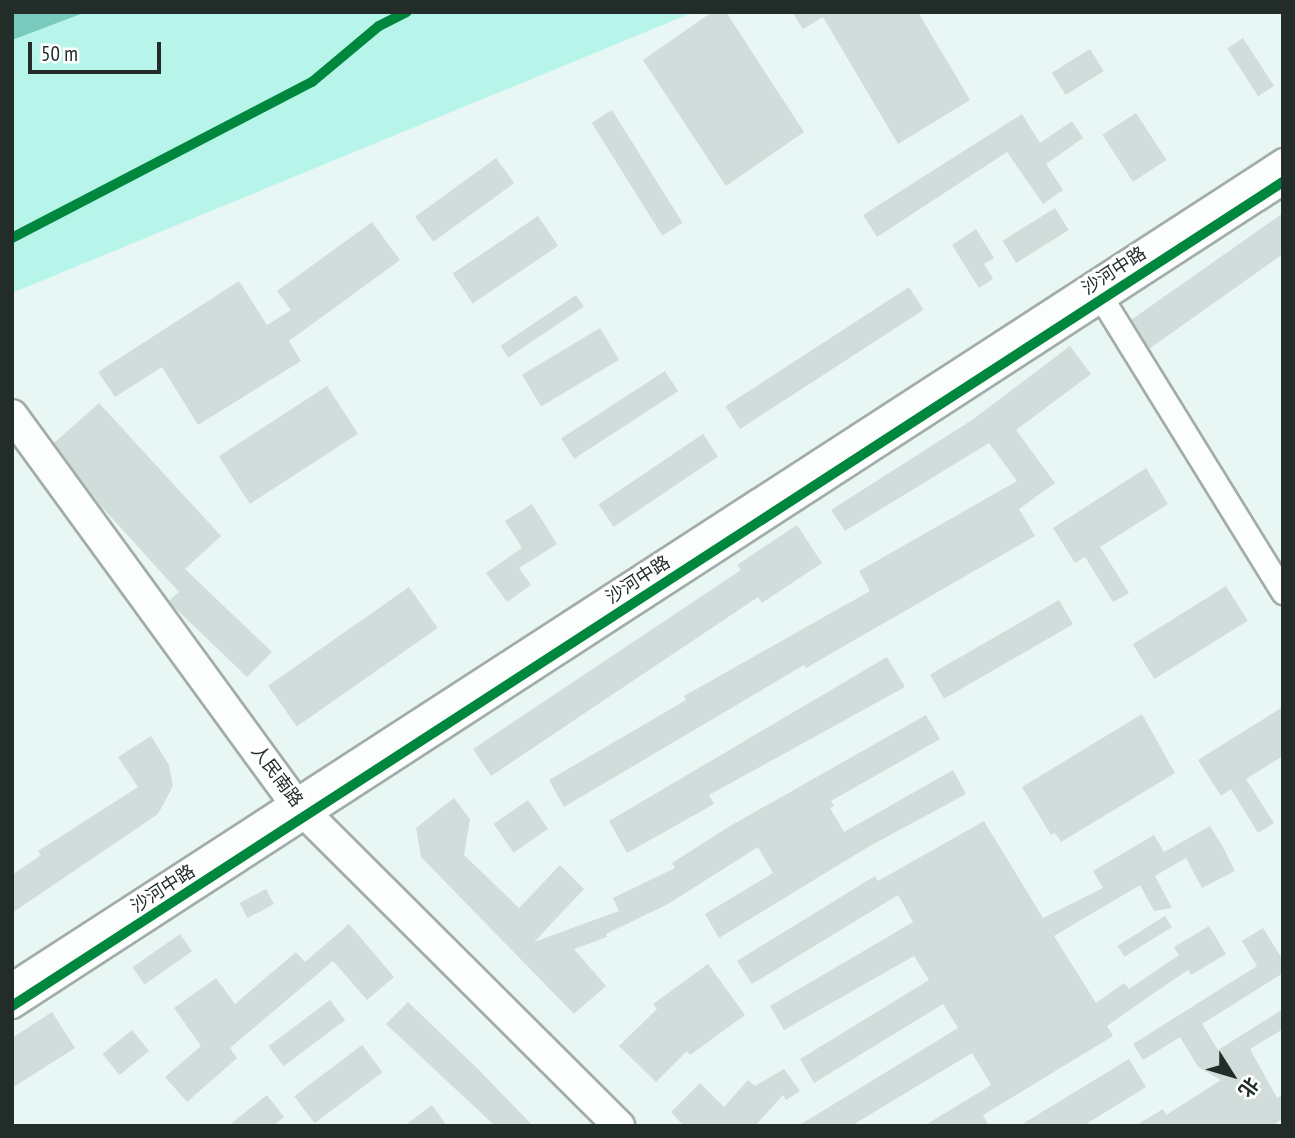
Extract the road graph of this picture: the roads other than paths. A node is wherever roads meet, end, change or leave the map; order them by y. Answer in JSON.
{"nodes":[{"id":1,"x":1283,"y":160,"type":"edge"},
{"id":2,"x":1283,"y":182,"type":"edge"},
{"id":3,"x":1098,"y":291,"type":"junction"},
{"id":4,"x":12,"y":415,"type":"edge"},
{"id":5,"x":1283,"y":592,"type":"edge"},
{"id":6,"x":301,"y":809,"type":"junction"},
{"id":7,"x":12,"y":984,"type":"edge"},
{"id":8,"x":12,"y":1006,"type":"edge"},
{"id":9,"x":619,"y":1126,"type":"edge"}],
"edges":[{"from":1,"to":3,"type":"street","name":"沙河中路"},
{"from":2,"to":3,"type":"street","name":"沙河中路"},
{"from":3,"to":5,"type":"street"},
{"from":3,"to":6,"type":"street","name":"沙河中路"},
{"from":4,"to":6,"type":"main road","name":"人民南路"},
{"from":6,"to":7,"type":"street","name":"沙河中路"},
{"from":6,"to":8,"type":"street","name":"沙河中路"},
{"from":6,"to":9,"type":"main road","name":"人民南路"}]}
